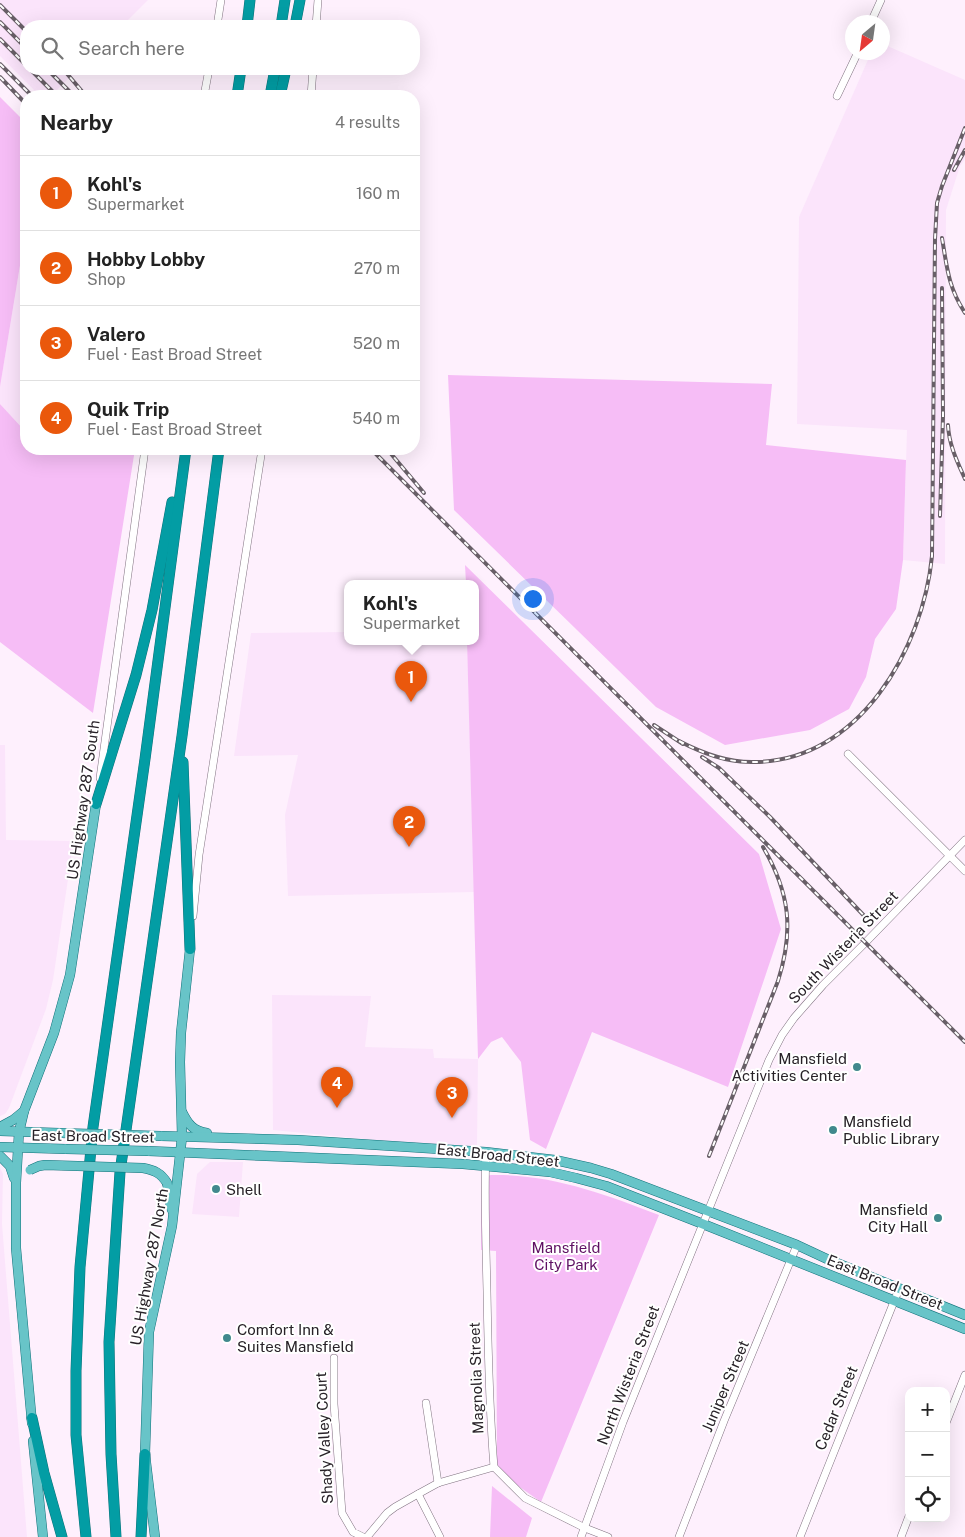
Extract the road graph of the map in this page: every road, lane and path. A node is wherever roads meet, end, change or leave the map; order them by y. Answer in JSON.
{"nodes":[{"id":1,"x":222,"y":0,"type":"edge"},
{"id":2,"x":250,"y":0,"type":"edge"},
{"id":3,"x":286,"y":0,"type":"edge"},
{"id":4,"x":300,"y":0,"type":"edge"},
{"id":5,"x":318,"y":0,"type":"edge"},
{"id":6,"x":881,"y":0,"type":"edge"},
{"id":7,"x":874,"y":15,"type":"edge"},
{"id":8,"x":218,"y":20,"type":"edge"},
{"id":9,"x":248,"y":20,"type":"edge"},
{"id":10,"x":283,"y":20,"type":"edge"},
{"id":11,"x":296,"y":20,"type":"edge"},
{"id":12,"x":316,"y":20,"type":"edge"},
{"id":13,"x":854,"y":60,"type":"edge"},
{"id":14,"x":209,"y":75,"type":"edge"},
{"id":15,"x":240,"y":75,"type":"edge"},
{"id":16,"x":274,"y":75,"type":"edge"},
{"id":17,"x":285,"y":75,"type":"edge"},
{"id":18,"x":313,"y":75,"type":"edge"},
{"id":19,"x":205,"y":90,"type":"edge"},
{"id":20,"x":238,"y":90,"type":"edge"},
{"id":21,"x":271,"y":90,"type":"edge"},
{"id":22,"x":281,"y":90,"type":"edge"},
{"id":23,"x":311,"y":90,"type":"edge"},
{"id":24,"x":837,"y":96,"type":"dead end"},
{"id":25,"x":144,"y":455,"type":"edge"},
{"id":26,"x":179,"y":455,"type":"edge"},
{"id":27,"x":185,"y":455,"type":"edge"},
{"id":28,"x":218,"y":455,"type":"edge"},
{"id":29,"x":261,"y":455,"type":"edge"},
{"id":30,"x":182,"y":736,"type":"junction"},
{"id":31,"x":848,"y":754,"type":"dead end"},
{"id":32,"x":96,"y":804,"type":"junction"},
{"id":33,"x":965,"y":840,"type":"edge"},
{"id":34,"x":950,"y":856,"type":"junction"},
{"id":35,"x":965,"y":871,"type":"edge"},
{"id":36,"x":190,"y":949,"type":"junction"},
{"id":37,"x":24,"y":1111,"type":"junction"},
{"id":38,"x":181,"y":1112,"type":"junction"},
{"id":39,"x":0,"y":1127,"type":"edge"},
{"id":40,"x":0,"y":1131,"type":"edge"},
{"id":41,"x":20,"y":1132,"type":"junction"},
{"id":42,"x":182,"y":1137,"type":"junction"},
{"id":43,"x":222,"y":1137,"type":"junction"},
{"id":44,"x":298,"y":1140,"type":"junction"},
{"id":45,"x":0,"y":1147,"type":"edge"},
{"id":46,"x":19,"y":1148,"type":"junction"},
{"id":47,"x":417,"y":1148,"type":"junction"},
{"id":48,"x":181,"y":1151,"type":"junction"},
{"id":49,"x":486,"y":1152,"type":"junction"},
{"id":50,"x":0,"y":1156,"type":"edge"},
{"id":51,"x":297,"y":1156,"type":"junction"},
{"id":52,"x":555,"y":1160,"type":"junction"},
{"id":53,"x":417,"y":1161,"type":"junction"},
{"id":54,"x":486,"y":1166,"type":"junction"},
{"id":55,"x":550,"y":1172,"type":"junction"},
{"id":56,"x":611,"y":1174,"type":"junction"},
{"id":57,"x":16,"y":1183,"type":"junction"},
{"id":58,"x":606,"y":1186,"type":"junction"},
{"id":59,"x":708,"y":1212,"type":"junction"},
{"id":60,"x":173,"y":1215,"type":"junction"},
{"id":61,"x":703,"y":1224,"type":"junction"},
{"id":62,"x":797,"y":1245,"type":"junction"},
{"id":63,"x":792,"y":1259,"type":"junction"},
{"id":64,"x":899,"y":1289,"type":"junction"},
{"id":65,"x":894,"y":1300,"type":"junction"},
{"id":66,"x":965,"y":1315,"type":"edge"},
{"id":67,"x":965,"y":1329,"type":"edge"},
{"id":68,"x":334,"y":1358,"type":"dead end"},
{"id":69,"x":965,"y":1375,"type":"edge"},
{"id":70,"x":426,"y":1403,"type":"dead end"},
{"id":71,"x":950,"y":1413,"type":"edge"},
{"id":72,"x":32,"y":1418,"type":"junction"},
{"id":73,"x":145,"y":1454,"type":"junction"},
{"id":74,"x":494,"y":1467,"type":"junction"},
{"id":75,"x":438,"y":1483,"type":"junction"},
{"id":76,"x":418,"y":1494,"type":"junction"},
{"id":77,"x":906,"y":1522,"type":"edge"},
{"id":78,"x":584,"y":1528,"type":"junction"},
{"id":79,"x":43,"y":1537,"type":"edge"},
{"id":80,"x":62,"y":1537,"type":"edge"},
{"id":81,"x":86,"y":1537,"type":"edge"},
{"id":82,"x":116,"y":1537,"type":"edge"},
{"id":83,"x":141,"y":1537,"type":"edge"},
{"id":84,"x":155,"y":1537,"type":"edge"},
{"id":85,"x":363,"y":1537,"type":"edge"},
{"id":86,"x":367,"y":1537,"type":"edge"},
{"id":87,"x":440,"y":1537,"type":"edge"},
{"id":88,"x":581,"y":1537,"type":"edge"},
{"id":89,"x":608,"y":1537,"type":"edge"},
{"id":90,"x":679,"y":1537,"type":"edge"},
{"id":91,"x":800,"y":1537,"type":"edge"},
{"id":92,"x":900,"y":1537,"type":"edge"}],
"edges":[{"from":1,"to":8,"type":"street"},
{"from":2,"to":9,"type":"highway"},
{"from":3,"to":10,"type":"highway"},
{"from":4,"to":11,"type":"highway"},
{"from":5,"to":12,"type":"street"},
{"from":6,"to":7,"type":"street"},
{"from":13,"to":24,"type":"street"},
{"from":14,"to":19,"type":"street"},
{"from":15,"to":20,"type":"highway"},
{"from":16,"to":21,"type":"highway"},
{"from":17,"to":22,"type":"highway"},
{"from":18,"to":23,"type":"street"},
{"from":25,"to":32,"type":"street","name":"US Highway 287 South"},
{"from":26,"to":32,"type":"highway"},
{"from":27,"to":81,"type":"highway"},
{"from":28,"to":30,"type":"highway"},
{"from":29,"to":36,"type":"street"},
{"from":30,"to":36,"type":"highway"},
{"from":30,"to":82,"type":"highway"},
{"from":31,"to":34,"type":"street"},
{"from":32,"to":37,"type":"main road","name":"US Highway 287 South"},
{"from":33,"to":34,"type":"street","name":"South Wisteria Street"},
{"from":34,"to":35,"type":"street"},
{"from":34,"to":59,"type":"street","name":"South Wisteria Street"},
{"from":36,"to":38,"type":"main road"},
{"from":37,"to":39,"type":"main road"},
{"from":37,"to":41,"type":"main road","name":"US Highway 287 South"},
{"from":38,"to":42,"type":"main road"},
{"from":38,"to":43,"type":"main road"},
{"from":40,"to":41,"type":"main road","name":"East Broad Street"},
{"from":41,"to":42,"type":"main road","name":"East Broad Street","bridge":true},
{"from":41,"to":46,"type":"main road","name":"US Highway 287 South"},
{"from":42,"to":43,"type":"main road","name":"East Broad Street"},
{"from":42,"to":48,"type":"main road"},
{"from":43,"to":44,"type":"main road","name":"East Broad Street"},
{"from":44,"to":47,"type":"main road","name":"East Broad Street"},
{"from":44,"to":51,"type":"main road"},
{"from":45,"to":46,"type":"main road","name":"East Broad Street"},
{"from":46,"to":48,"type":"main road","name":"East Broad Street","bridge":true},
{"from":46,"to":57,"type":"main road"},
{"from":47,"to":49,"type":"main road","name":"East Broad Street"},
{"from":47,"to":53,"type":"main road"},
{"from":48,"to":51,"type":"main road","name":"East Broad Street"},
{"from":48,"to":60,"type":"main road","name":"US Highway 287 North"},
{"from":49,"to":52,"type":"main road","name":"East Broad Street"},
{"from":49,"to":54,"type":"street","name":"Magnolia Street"},
{"from":50,"to":57,"type":"main road"},
{"from":51,"to":53,"type":"main road","name":"East Broad Street"},
{"from":52,"to":55,"type":"main road"},
{"from":52,"to":56,"type":"main road","name":"East Broad Street"},
{"from":53,"to":54,"type":"main road","name":"East Broad Street"},
{"from":54,"to":55,"type":"main road","name":"East Broad Street"},
{"from":54,"to":74,"type":"street","name":"Magnolia Street"},
{"from":55,"to":58,"type":"main road","name":"East Broad Street"},
{"from":56,"to":58,"type":"main road"},
{"from":56,"to":59,"type":"main road","name":"East Broad Street"},
{"from":57,"to":60,"type":"main road","bridge":true},
{"from":57,"to":72,"type":"main road"},
{"from":58,"to":61,"type":"main road","name":"East Broad Street"},
{"from":59,"to":61,"type":"street","name":"South Wisteria Street"},
{"from":59,"to":62,"type":"main road","name":"East Broad Street"},
{"from":60,"to":73,"type":"main road","name":"US Highway 287 North"},
{"from":61,"to":63,"type":"main road","name":"East Broad Street"},
{"from":61,"to":78,"type":"street","name":"North Wisteria Street"},
{"from":62,"to":63,"type":"street","name":"Juniper Street"},
{"from":62,"to":64,"type":"main road","name":"East Broad Street"},
{"from":63,"to":65,"type":"main road","name":"East Broad Street"},
{"from":63,"to":90,"type":"street","name":"Juniper Street"},
{"from":64,"to":65,"type":"street","name":"Cedar Street"},
{"from":64,"to":66,"type":"main road","name":"East Broad Street"},
{"from":65,"to":67,"type":"main road","name":"East Broad Street"},
{"from":65,"to":91,"type":"street","name":"Cedar Street"},
{"from":68,"to":85,"type":"street","name":"Shady Valley Court"},
{"from":69,"to":71,"type":"street"},
{"from":70,"to":75,"type":"street"},
{"from":72,"to":79,"type":"main road"},
{"from":72,"to":80,"type":"highway"},
{"from":73,"to":83,"type":"highway"},
{"from":73,"to":84,"type":"main road","name":"US Highway 287 North"},
{"from":74,"to":75,"type":"street"},
{"from":74,"to":78,"type":"street"},
{"from":75,"to":76,"type":"street"},
{"from":76,"to":86,"type":"street"},
{"from":76,"to":87,"type":"street"},
{"from":77,"to":92,"type":"street"},
{"from":78,"to":88,"type":"street","name":"North Wisteria Street"},
{"from":78,"to":89,"type":"street"}]}
